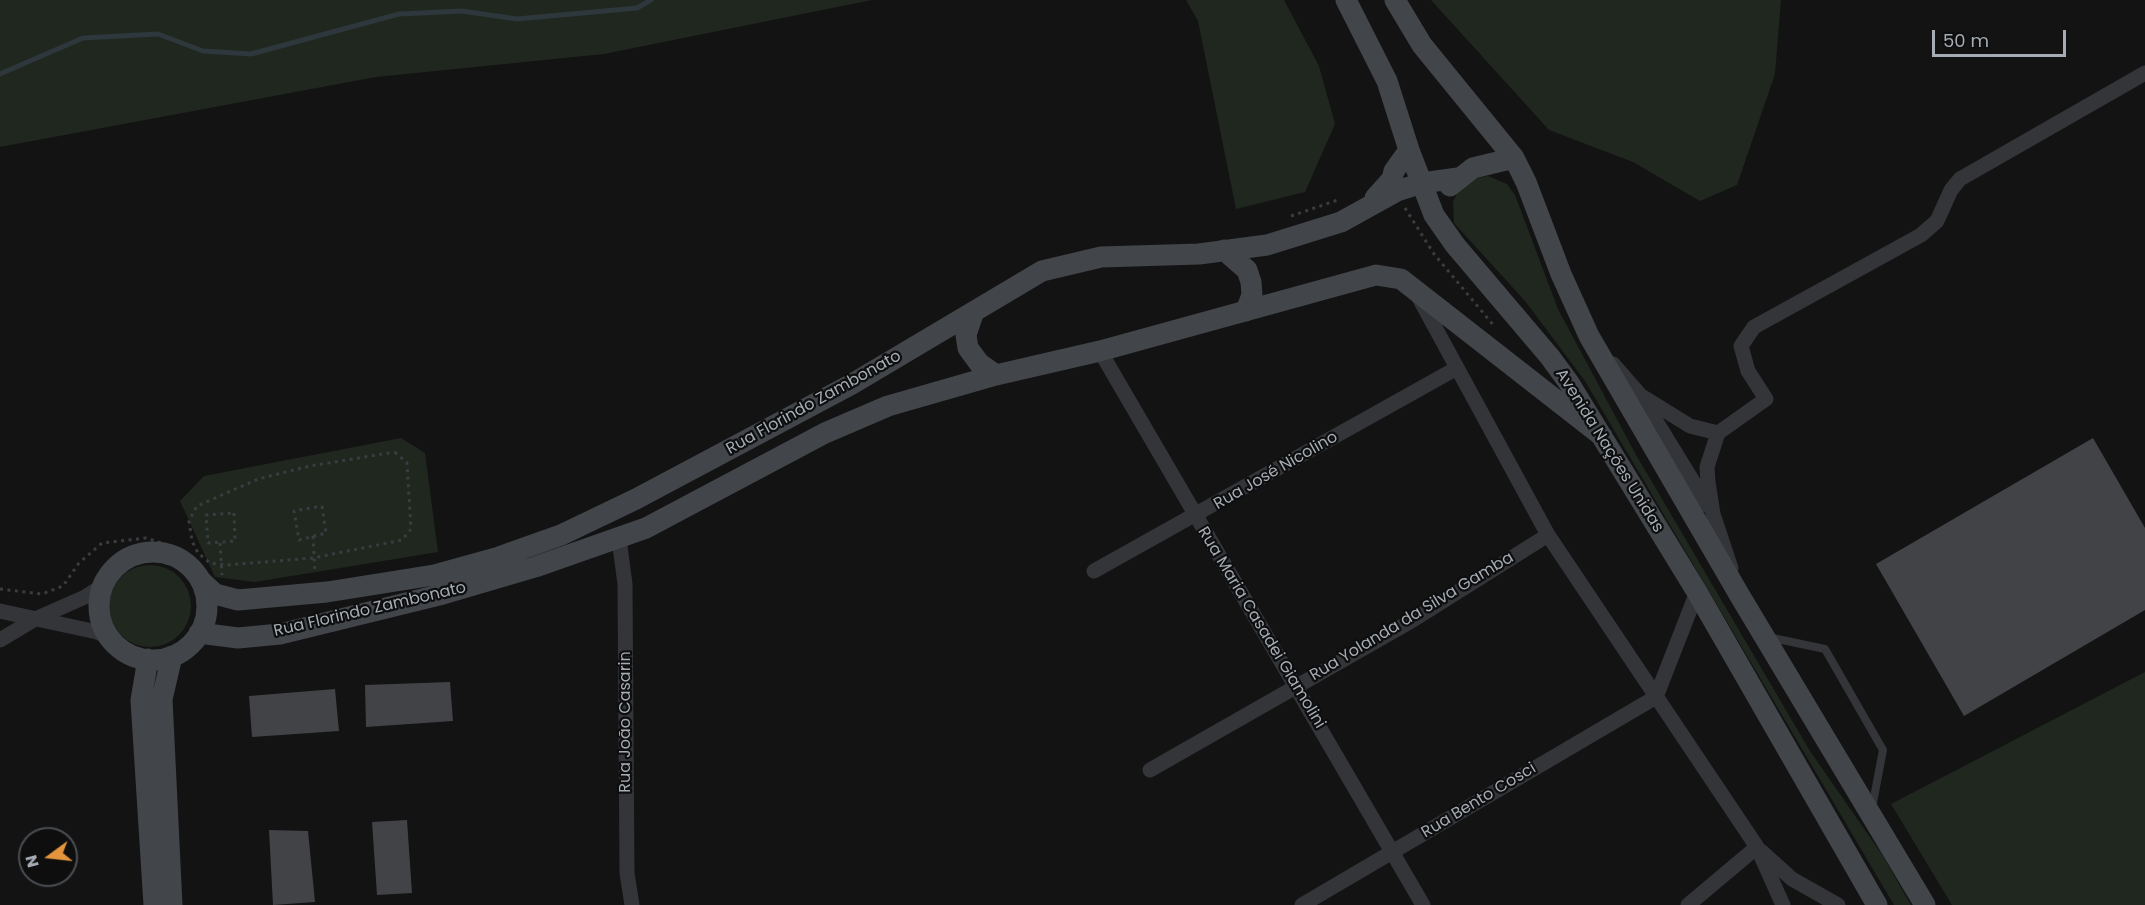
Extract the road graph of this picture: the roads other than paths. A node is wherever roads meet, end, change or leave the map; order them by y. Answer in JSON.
{"nodes":[{"id":1,"x":1346,"y":0,"type":"edge"},
{"id":2,"x":1395,"y":0,"type":"edge"},
{"id":3,"x":2145,"y":73,"type":"edge"},
{"id":4,"x":1409,"y":150,"type":"junction"},
{"id":5,"x":1514,"y":158,"type":"junction"},
{"id":6,"x":1458,"y":178,"type":"junction"},
{"id":7,"x":1422,"y":183,"type":"junction"},
{"id":8,"x":1434,"y":215,"type":"junction"},
{"id":9,"x":1341,"y":222,"type":"junction"},
{"id":10,"x":1224,"y":250,"type":"junction"},
{"id":11,"x":1416,"y":291,"type":"junction"},
{"id":12,"x":1246,"y":311,"type":"junction"},
{"id":13,"x":973,"y":314,"type":"junction"},
{"id":14,"x":1589,"y":336,"type":"junction"},
{"id":15,"x":1100,"y":351,"type":"junction"},
{"id":16,"x":1457,"y":368,"type":"junction"},
{"id":17,"x":996,"y":375,"type":"junction"},
{"id":18,"x":1640,"y":395,"type":"junction"},
{"id":19,"x":1718,"y":433,"type":"junction"},
{"id":20,"x":1602,"y":436,"type":"junction"},
{"id":21,"x":1713,"y":514,"type":"junction"},
{"id":22,"x":1195,"y":517,"type":"junction"},
{"id":23,"x":1548,"y":535,"type":"junction"},
{"id":24,"x":619,"y":539,"type":"junction"},
{"id":25,"x":1094,"y":571,"type":"dead end"},
{"id":26,"x":202,"y":575,"type":"junction"},
{"id":27,"x":102,"y":586,"type":"junction"},
{"id":28,"x":1697,"y":592,"type":"junction"},
{"id":29,"x":1740,"y":596,"type":"junction"},
{"id":30,"x":0,"y":611,"type":"edge"},
{"id":31,"x":35,"y":619,"type":"junction"},
{"id":32,"x":199,"y":633,"type":"junction"},
{"id":33,"x":1764,"y":636,"type":"junction"},
{"id":34,"x":109,"y":637,"type":"junction"},
{"id":35,"x":0,"y":640,"type":"edge"},
{"id":36,"x":172,"y":656,"type":"junction"},
{"id":37,"x":148,"y":659,"type":"junction"},
{"id":38,"x":1295,"y":686,"type":"junction"},
{"id":39,"x":1656,"y":696,"type":"junction"},
{"id":40,"x":1150,"y":770,"type":"dead end"},
{"id":41,"x":1871,"y":816,"type":"junction"},
{"id":42,"x":1757,"y":847,"type":"junction"},
{"id":43,"x":1394,"y":852,"type":"junction"},
{"id":44,"x":154,"y":905,"type":"edge"},
{"id":45,"x":172,"y":905,"type":"edge"},
{"id":46,"x":632,"y":905,"type":"edge"},
{"id":47,"x":1302,"y":905,"type":"edge"},
{"id":48,"x":1423,"y":905,"type":"edge"},
{"id":49,"x":1689,"y":905,"type":"edge"},
{"id":50,"x":1783,"y":905,"type":"edge"},
{"id":51,"x":1839,"y":905,"type":"edge"},
{"id":52,"x":1877,"y":905,"type":"edge"},
{"id":53,"x":1925,"y":905,"type":"edge"}],
"edges":[{"from":1,"to":4,"type":"main road","name":"Avenida Nações Unidas"},
{"from":2,"to":5,"type":"main road"},
{"from":3,"to":19,"type":"street"},
{"from":4,"to":7,"type":"main road","name":"Avenida Nações Unidas"},
{"from":4,"to":9,"type":"main road"},
{"from":5,"to":6,"type":"main road"},
{"from":5,"to":14,"type":"main road"},
{"from":6,"to":7,"type":"main road","name":"Rua Florindo Zambonato"},
{"from":6,"to":8,"type":"main road"},
{"from":7,"to":8,"type":"main road","name":"Avenida Nações Unidas"},
{"from":7,"to":9,"type":"main road","name":"Rua Florindo Zambonato"},
{"from":8,"to":20,"type":"main road","name":"Avenida Nações Unidas"},
{"from":9,"to":10,"type":"main road","name":"Rua Florindo Zambonato"},
{"from":10,"to":12,"type":"main road"},
{"from":10,"to":13,"type":"main road","name":"Rua Florindo Zambonato"},
{"from":11,"to":12,"type":"main road","name":"Rua Florindo Zambonato"},
{"from":11,"to":16,"type":"street"},
{"from":11,"to":20,"type":"main road","name":"Rua Florindo Zambonato"},
{"from":12,"to":15,"type":"main road","name":"Rua Florindo Zambonato"},
{"from":13,"to":17,"type":"main road"},
{"from":13,"to":26,"type":"main road","name":"Rua Florindo Zambonato"},
{"from":14,"to":18,"type":"street"},
{"from":14,"to":29,"type":"main road"},
{"from":15,"to":17,"type":"main road","name":"Rua Florindo Zambonato"},
{"from":15,"to":22,"type":"street","name":"Rua Maria Casadei Giamolini"},
{"from":16,"to":22,"type":"street","name":"Rua José Nicolino"},
{"from":16,"to":23,"type":"street"},
{"from":17,"to":24,"type":"main road","name":"Rua Florindo Zambonato"},
{"from":18,"to":19,"type":"street"},
{"from":18,"to":21,"type":"street"},
{"from":19,"to":21,"type":"street"},
{"from":20,"to":28,"type":"main road","name":"Avenida Nações Unidas"},
{"from":21,"to":29,"type":"street"},
{"from":22,"to":25,"type":"street","name":"Rua José Nicolino"},
{"from":22,"to":38,"type":"street","name":"Rua Maria Casadei Giamolini"},
{"from":23,"to":38,"type":"street","name":"Rua Yolanda da Silva Gamba"},
{"from":23,"to":39,"type":"street"},
{"from":24,"to":32,"type":"main road","name":"Rua Florindo Zambonato"},
{"from":24,"to":46,"type":"street","name":"Rua João Casarin"},
{"from":26,"to":27,"type":"main road"},
{"from":26,"to":32,"type":"main road"},
{"from":27,"to":31,"type":"street"},
{"from":27,"to":34,"type":"main road"},
{"from":28,"to":39,"type":"street"},
{"from":28,"to":52,"type":"main road","name":"Avenida Nações Unidas"},
{"from":29,"to":33,"type":"main road"},
{"from":30,"to":31,"type":"street"},
{"from":31,"to":34,"type":"street"},
{"from":31,"to":35,"type":"street"},
{"from":32,"to":36,"type":"main road"},
{"from":33,"to":41,"type":"main road"},
{"from":33,"to":41,"type":"lane"},
{"from":34,"to":37,"type":"main road"},
{"from":36,"to":37,"type":"main road"},
{"from":36,"to":45,"type":"main road"},
{"from":37,"to":44,"type":"main road"},
{"from":38,"to":40,"type":"street","name":"Rua Yolanda da Silva Gamba"},
{"from":38,"to":43,"type":"street","name":"Rua Maria Casadei Giamolini"},
{"from":39,"to":42,"type":"street"},
{"from":39,"to":43,"type":"street","name":"Rua Bento Cosci"},
{"from":41,"to":53,"type":"main road"},
{"from":42,"to":49,"type":"street"},
{"from":42,"to":50,"type":"street"},
{"from":42,"to":51,"type":"street"},
{"from":43,"to":47,"type":"street","name":"Rua Bento Cosci"},
{"from":43,"to":48,"type":"street","name":"Rua Maria Casadei Giamolini"}]}
